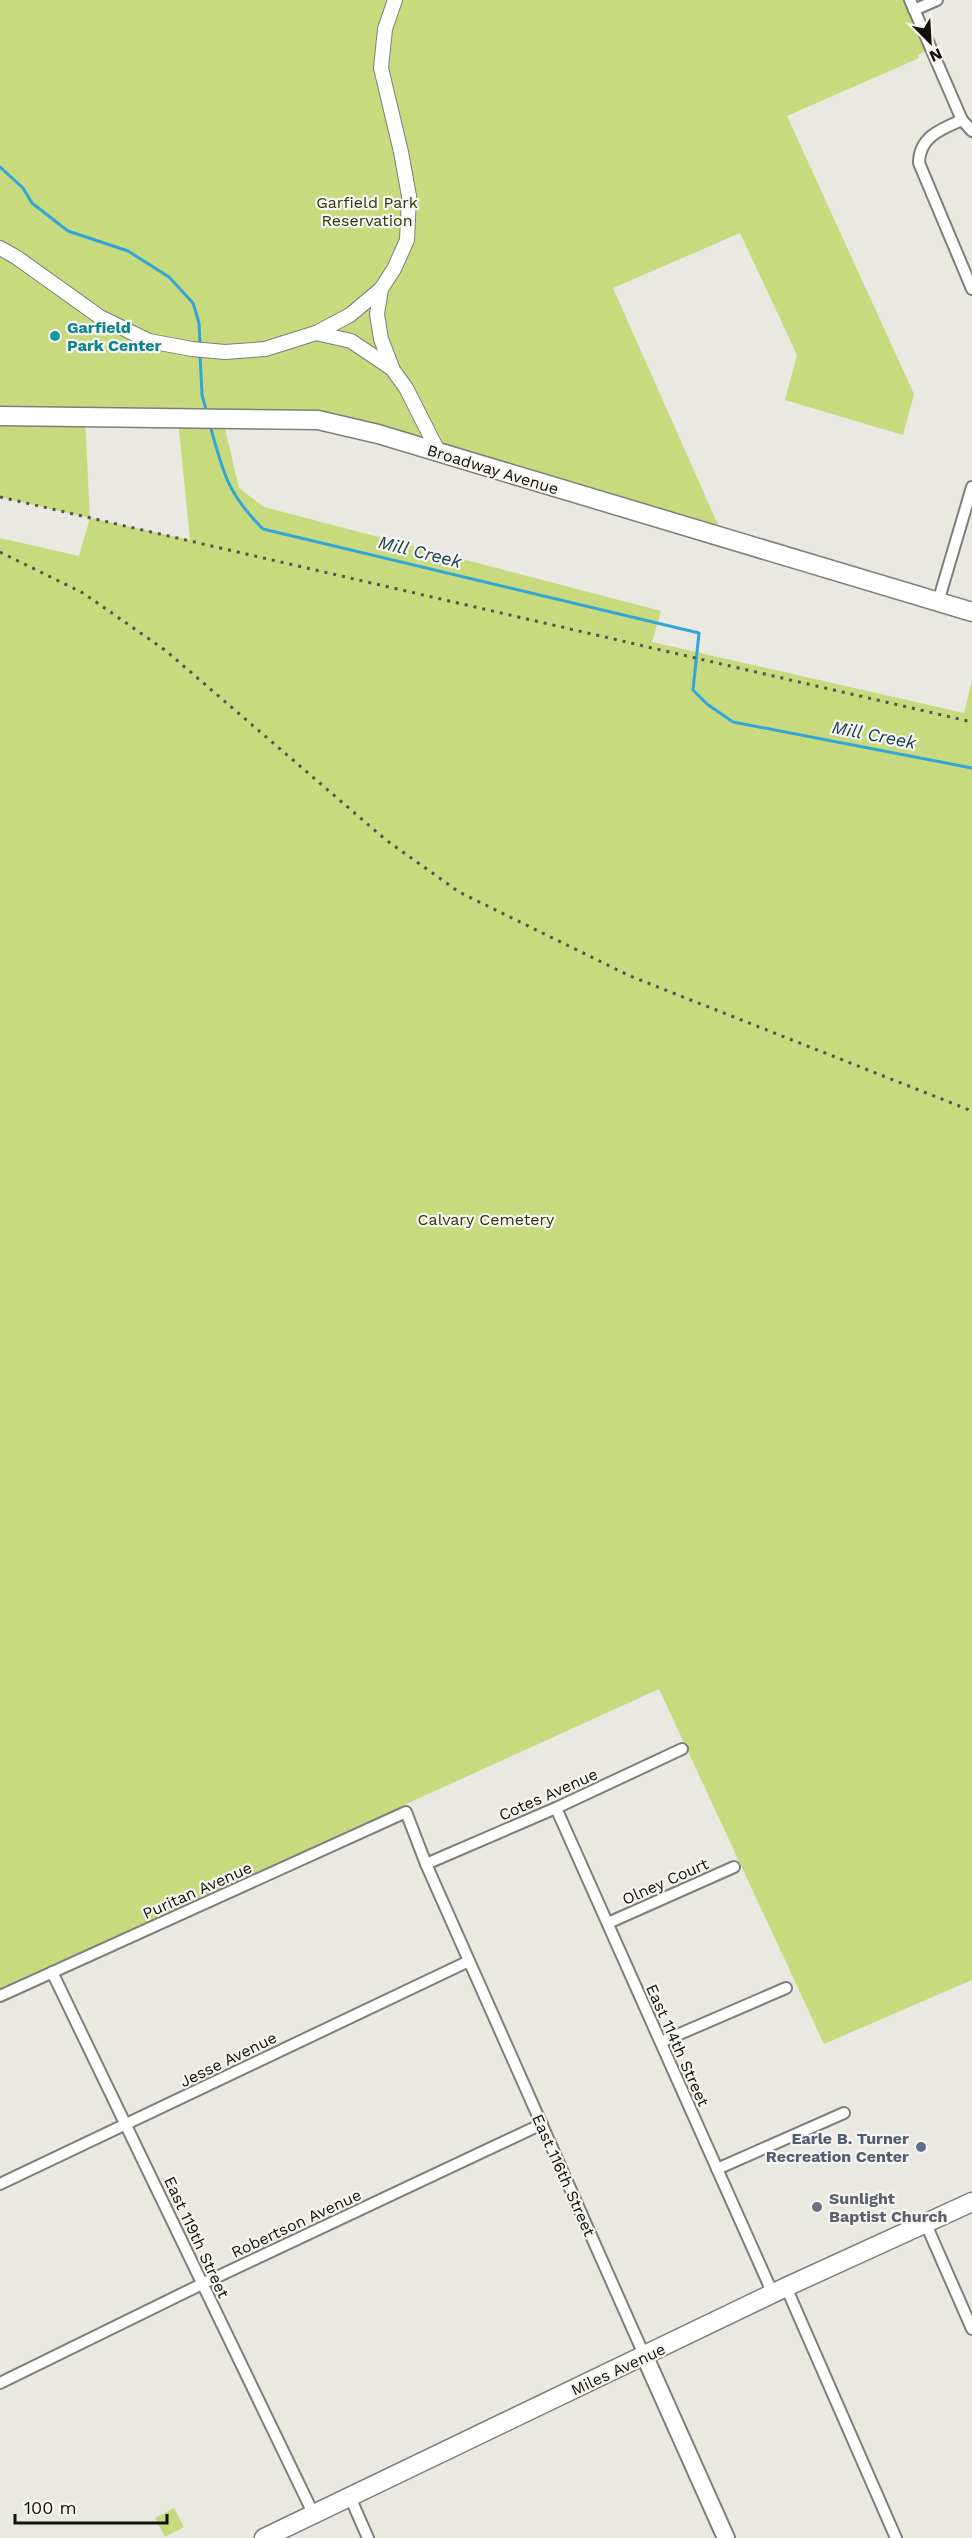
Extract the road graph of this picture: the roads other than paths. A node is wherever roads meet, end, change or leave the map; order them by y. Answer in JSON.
{"nodes":[{"id":1,"x":394,"y":0,"type":"edge"},
{"id":2,"x":937,"y":0,"type":"edge"},
{"id":3,"x":912,"y":5,"type":"edge"},
{"id":4,"x":962,"y":120,"type":"junction"},
{"id":5,"x":972,"y":131,"type":"edge"},
{"id":6,"x":0,"y":248,"type":"edge"},
{"id":7,"x":381,"y":289,"type":"junction"},
{"id":8,"x":972,"y":289,"type":"edge"},
{"id":9,"x":316,"y":333,"type":"junction"},
{"id":10,"x":393,"y":370,"type":"junction"},
{"id":11,"x":0,"y":416,"type":"edge"},
{"id":12,"x":440,"y":453,"type":"junction"},
{"id":13,"x":972,"y":487,"type":"edge"},
{"id":14,"x":939,"y":603,"type":"junction"},
{"id":15,"x":972,"y":612,"type":"edge"},
{"id":16,"x":682,"y":1749,"type":"dead end"},
{"id":17,"x":556,"y":1808,"type":"junction"},
{"id":18,"x":406,"y":1812,"type":"joint"},
{"id":19,"x":426,"y":1864,"type":"junction"},
{"id":20,"x":734,"y":1867,"type":"dead end"},
{"id":21,"x":608,"y":1923,"type":"junction"},
{"id":22,"x":469,"y":1961,"type":"junction"},
{"id":23,"x":52,"y":1972,"type":"junction"},
{"id":24,"x":786,"y":1988,"type":"dead end"},
{"id":25,"x":0,"y":1996,"type":"edge"},
{"id":26,"x":661,"y":2042,"type":"junction"},
{"id":27,"x":844,"y":2113,"type":"dead end"},
{"id":28,"x":127,"y":2124,"type":"junction"},
{"id":29,"x":542,"y":2124,"type":"junction"},
{"id":30,"x":717,"y":2169,"type":"junction"},
{"id":31,"x":0,"y":2184,"type":"edge"},
{"id":32,"x":972,"y":2202,"type":"edge"},
{"id":33,"x":925,"y":2222,"type":"junction"},
{"id":34,"x":202,"y":2284,"type":"junction"},
{"id":35,"x":780,"y":2291,"type":"junction"},
{"id":36,"x":972,"y":2329,"type":"edge"},
{"id":37,"x":645,"y":2357,"type":"junction"},
{"id":38,"x":0,"y":2383,"type":"edge"},
{"id":39,"x":350,"y":2497,"type":"junction"},
{"id":40,"x":314,"y":2515,"type":"junction"},
{"id":41,"x":264,"y":2538,"type":"edge"},
{"id":42,"x":368,"y":2538,"type":"edge"},
{"id":43,"x":726,"y":2538,"type":"edge"},
{"id":44,"x":897,"y":2538,"type":"edge"}],
"edges":[{"from":1,"to":7,"type":"street"},
{"from":2,"to":3,"type":"street"},
{"from":3,"to":4,"type":"street"},
{"from":4,"to":5,"type":"street"},
{"from":4,"to":8,"type":"street"},
{"from":6,"to":9,"type":"street"},
{"from":7,"to":9,"type":"street"},
{"from":7,"to":10,"type":"street"},
{"from":9,"to":10,"type":"street"},
{"from":10,"to":12,"type":"street"},
{"from":11,"to":12,"type":"main road","name":"Broadway Avenue"},
{"from":12,"to":14,"type":"main road","name":"Broadway Avenue"},
{"from":13,"to":14,"type":"street"},
{"from":14,"to":15,"type":"main road","name":"Broadway Avenue"},
{"from":16,"to":17,"type":"street","name":"Cotes Avenue"},
{"from":17,"to":19,"type":"street","name":"Cotes Avenue"},
{"from":17,"to":21,"type":"street","name":"East 114th Street"},
{"from":18,"to":19,"type":"street","name":"East 116th Street"},
{"from":18,"to":23,"type":"street","name":"Puritan Avenue"},
{"from":19,"to":22,"type":"street","name":"East 116th Street"},
{"from":20,"to":21,"type":"street","name":"Olney Court"},
{"from":21,"to":26,"type":"street","name":"East 114th Street"},
{"from":22,"to":28,"type":"street","name":"Jesse Avenue"},
{"from":22,"to":29,"type":"street","name":"East 116th Street"},
{"from":23,"to":25,"type":"street","name":"Puritan Avenue"},
{"from":23,"to":28,"type":"street","name":"East 119th Street"},
{"from":24,"to":26,"type":"street"},
{"from":26,"to":30,"type":"street","name":"East 114th Street"},
{"from":27,"to":30,"type":"street"},
{"from":28,"to":31,"type":"street","name":"Jesse Avenue"},
{"from":28,"to":34,"type":"street","name":"East 119th Street"},
{"from":29,"to":34,"type":"street","name":"Robertson Avenue"},
{"from":29,"to":37,"type":"street","name":"East 116th Street"},
{"from":30,"to":35,"type":"street","name":"East 114th Street"},
{"from":32,"to":33,"type":"main road","name":"Miles Avenue"},
{"from":33,"to":35,"type":"main road","name":"Miles Avenue"},
{"from":33,"to":36,"type":"street"},
{"from":34,"to":38,"type":"street","name":"Robertson Avenue"},
{"from":34,"to":40,"type":"street","name":"East 119th Street"},
{"from":35,"to":37,"type":"main road","name":"Miles Avenue"},
{"from":35,"to":44,"type":"street","name":"East 114th Street"},
{"from":37,"to":39,"type":"main road","name":"Miles Avenue"},
{"from":37,"to":43,"type":"main road","name":"East 116th Street"},
{"from":39,"to":40,"type":"main road","name":"Miles Avenue"},
{"from":39,"to":42,"type":"street"},
{"from":40,"to":41,"type":"main road","name":"Miles Avenue"}]}
